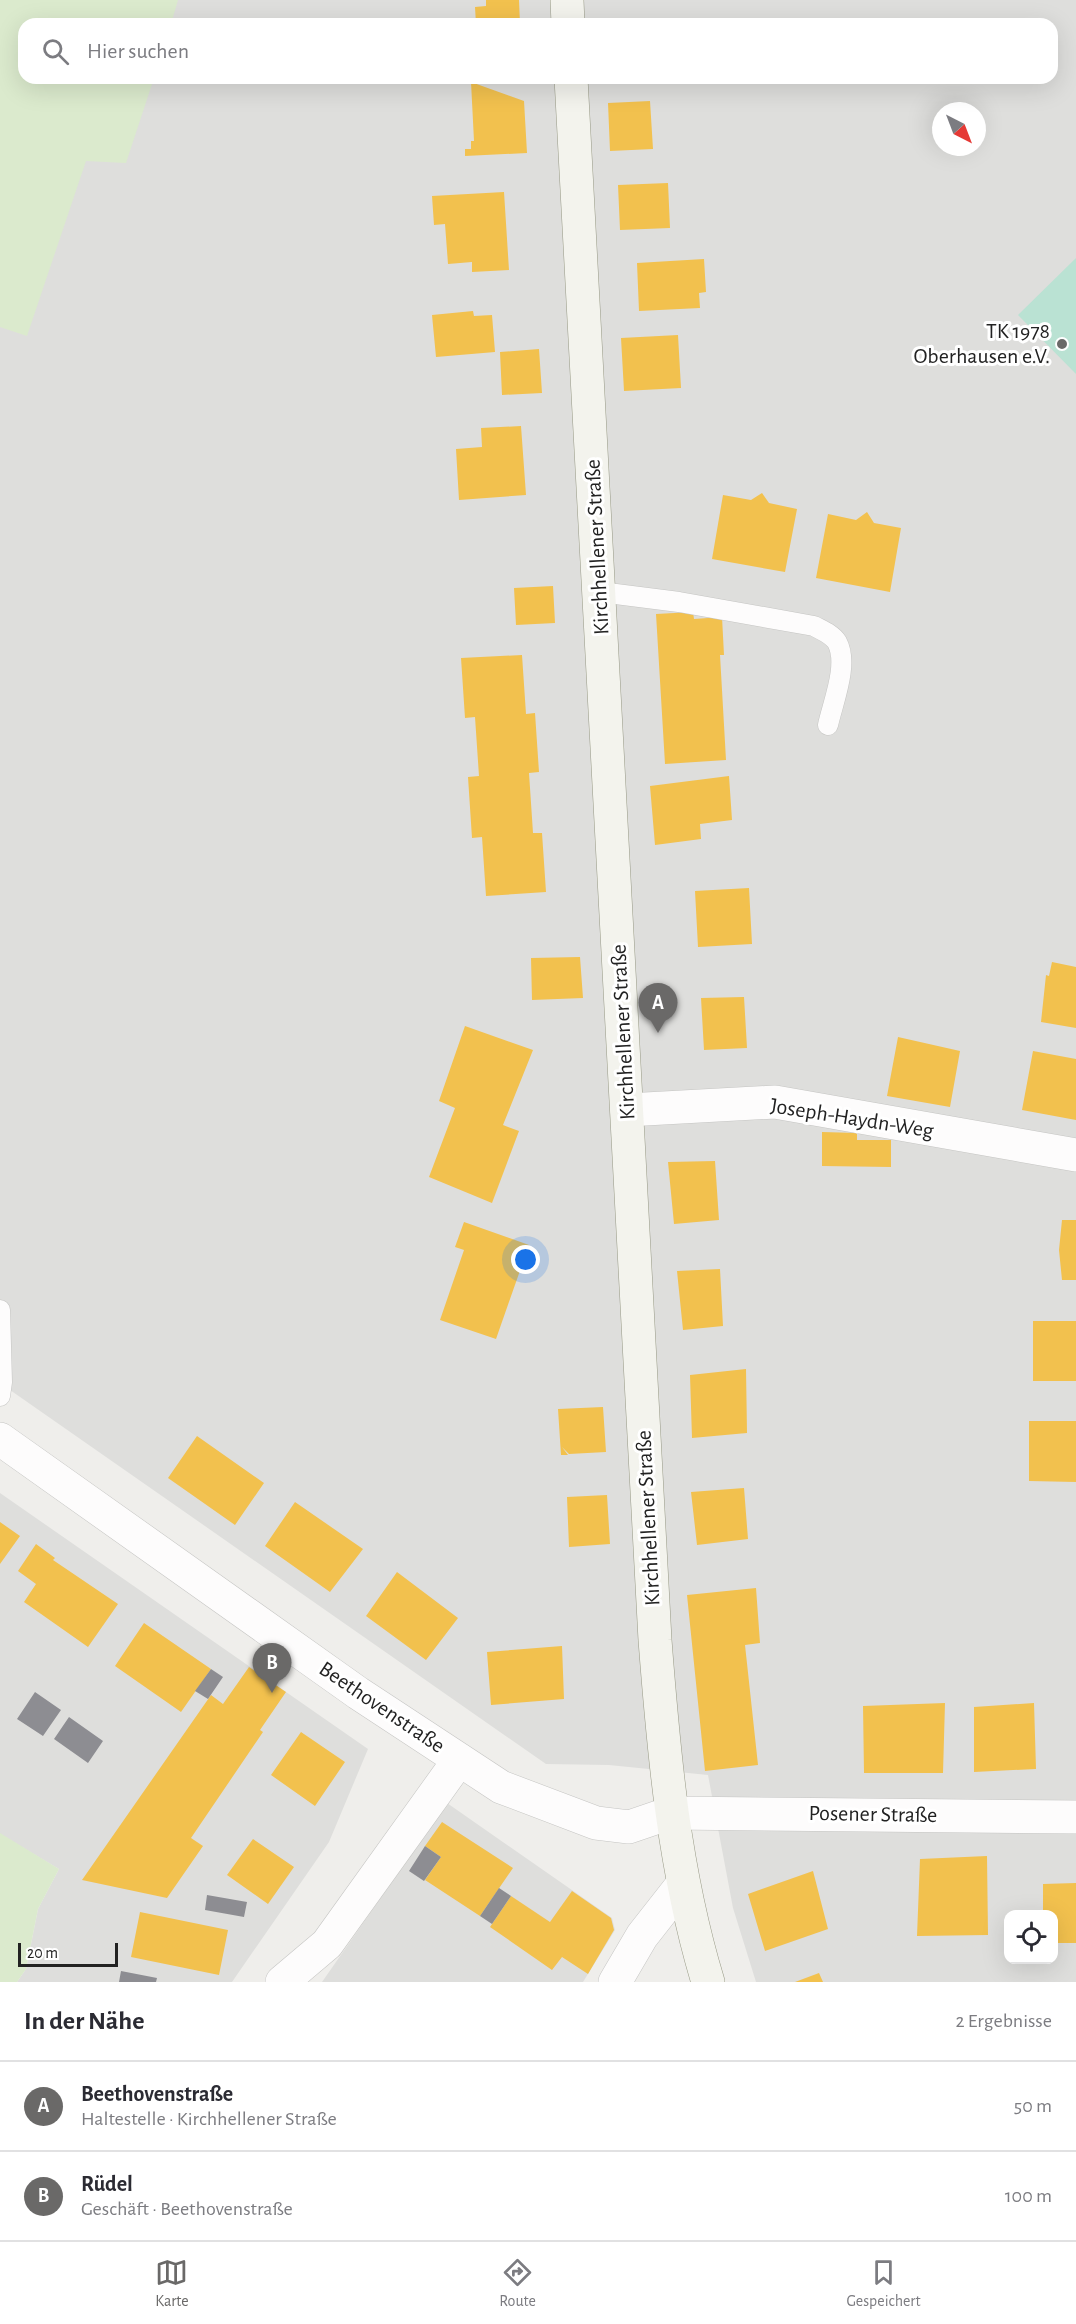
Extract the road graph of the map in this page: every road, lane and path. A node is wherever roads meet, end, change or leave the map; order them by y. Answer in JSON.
{"nodes":[{"id":1,"x":567,"y":0,"type":"edge"},
{"id":2,"x":568,"y":18,"type":"edge"},
{"id":3,"x":571,"y":84,"type":"edge"},
{"id":4,"x":600,"y":592,"type":"junction"},
{"id":5,"x":828,"y":725,"type":"dead end"},
{"id":6,"x":627,"y":1110,"type":"junction"},
{"id":7,"x":1076,"y":1155,"type":"edge"},
{"id":8,"x":0,"y":1310,"type":"edge"},
{"id":9,"x":0,"y":1396,"type":"edge"},
{"id":10,"x":0,"y":1439,"type":"edge"},
{"id":11,"x":459,"y":1760,"type":"junction"},
{"id":12,"x":670,"y":1813,"type":"junction"},
{"id":13,"x":1076,"y":1817,"type":"edge"},
{"id":14,"x":682,"y":1885,"type":"junction"},
{"id":15,"x":282,"y":1982,"type":"edge"},
{"id":16,"x":615,"y":1982,"type":"edge"},
{"id":17,"x":708,"y":1982,"type":"edge"}],
"edges":[{"from":1,"to":2,"type":"main road"},
{"from":3,"to":4,"type":"main road","name":"Kirchhellener Straße"},
{"from":4,"to":5,"type":"lane"},
{"from":4,"to":6,"type":"main road","name":"Kirchhellener Straße"},
{"from":6,"to":7,"type":"street","name":"Joseph-Haydn-Weg"},
{"from":6,"to":12,"type":"main road","name":"Kirchhellener Straße"},
{"from":8,"to":9,"type":"lane"},
{"from":10,"to":11,"type":"street","name":"Beethovenstraße"},
{"from":11,"to":12,"type":"street","name":"Beethovenstraße"},
{"from":11,"to":15,"type":"street"},
{"from":12,"to":13,"type":"street","name":"Posener Straße"},
{"from":12,"to":14,"type":"main road","name":"Kirchhellener Straße"},
{"from":14,"to":16,"type":"street"},
{"from":14,"to":17,"type":"main road","name":"Kirchhellener Straße"}]}
